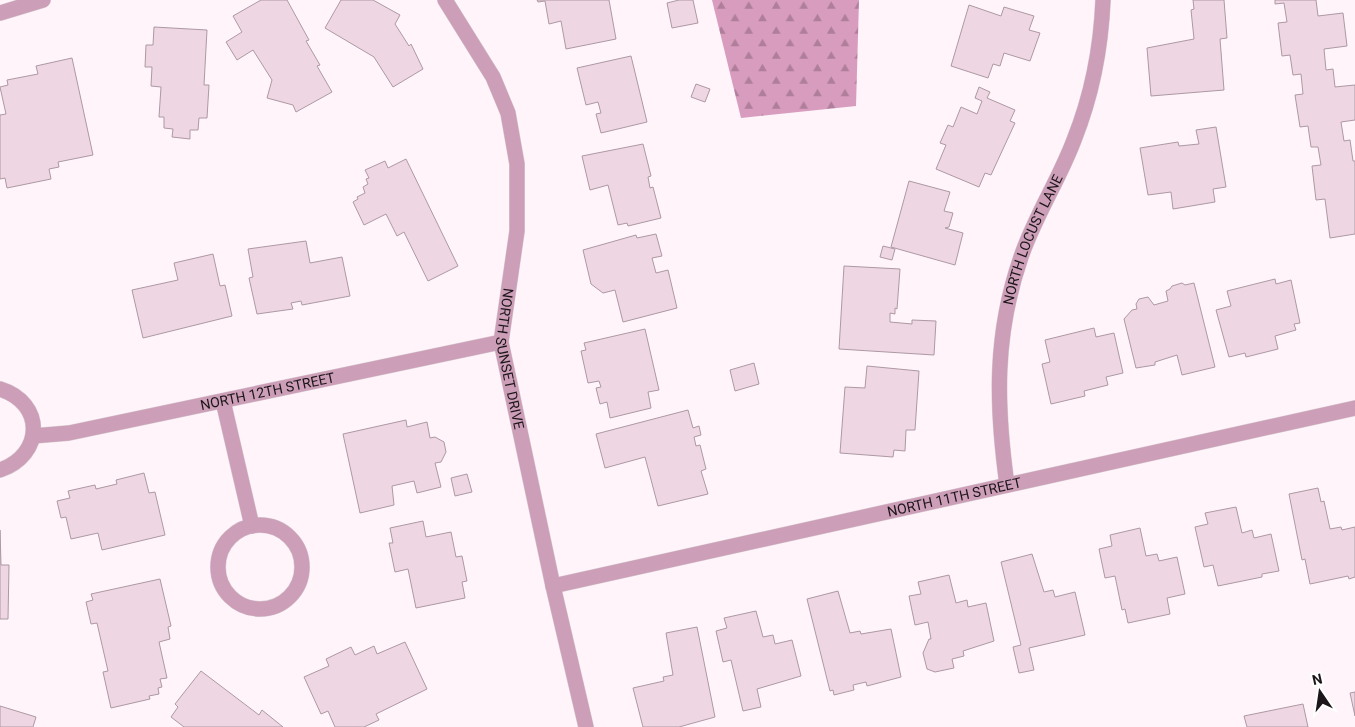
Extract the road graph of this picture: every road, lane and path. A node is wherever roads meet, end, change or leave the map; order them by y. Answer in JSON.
{"nodes":[{"id":1,"x":43,"y":0,"type":"edge"},
{"id":2,"x":445,"y":0,"type":"edge"},
{"id":3,"x":1103,"y":0,"type":"edge"},
{"id":4,"x":0,"y":13,"type":"edge"},
{"id":5,"x":501,"y":342,"type":"junction"},
{"id":6,"x":0,"y":389,"type":"edge"},
{"id":7,"x":223,"y":401,"type":"junction"},
{"id":8,"x":1355,"y":408,"type":"edge"},
{"id":9,"x":33,"y":436,"type":"junction"},
{"id":10,"x":0,"y":470,"type":"edge"},
{"id":11,"x":1007,"y":485,"type":"junction"},
{"id":12,"x":252,"y":526,"type":"junction"},
{"id":13,"x":553,"y":586,"type":"junction"},
{"id":14,"x":586,"y":727,"type":"edge"}],
"edges":[{"from":1,"to":4,"type":"street"},
{"from":2,"to":5,"type":"street","name":"NORTH SUNSET DRIVE"},
{"from":3,"to":11,"type":"street","name":"NORTH LOCUST LANE"},
{"from":5,"to":7,"type":"street","name":"NORTH 12TH STREET"},
{"from":5,"to":13,"type":"street","name":"NORTH SUNSET DRIVE"},
{"from":6,"to":9,"type":"street"},
{"from":7,"to":9,"type":"street","name":"NORTH 12TH STREET"},
{"from":7,"to":12,"type":"street"},
{"from":8,"to":11,"type":"street","name":"NORTH 11TH STREET"},
{"from":9,"to":10,"type":"street"},
{"from":11,"to":13,"type":"street","name":"NORTH 11TH STREET"},
{"from":12,"to":12,"type":"street"},
{"from":13,"to":14,"type":"street","name":"NORTH SUNSET DRIVE"}]}
